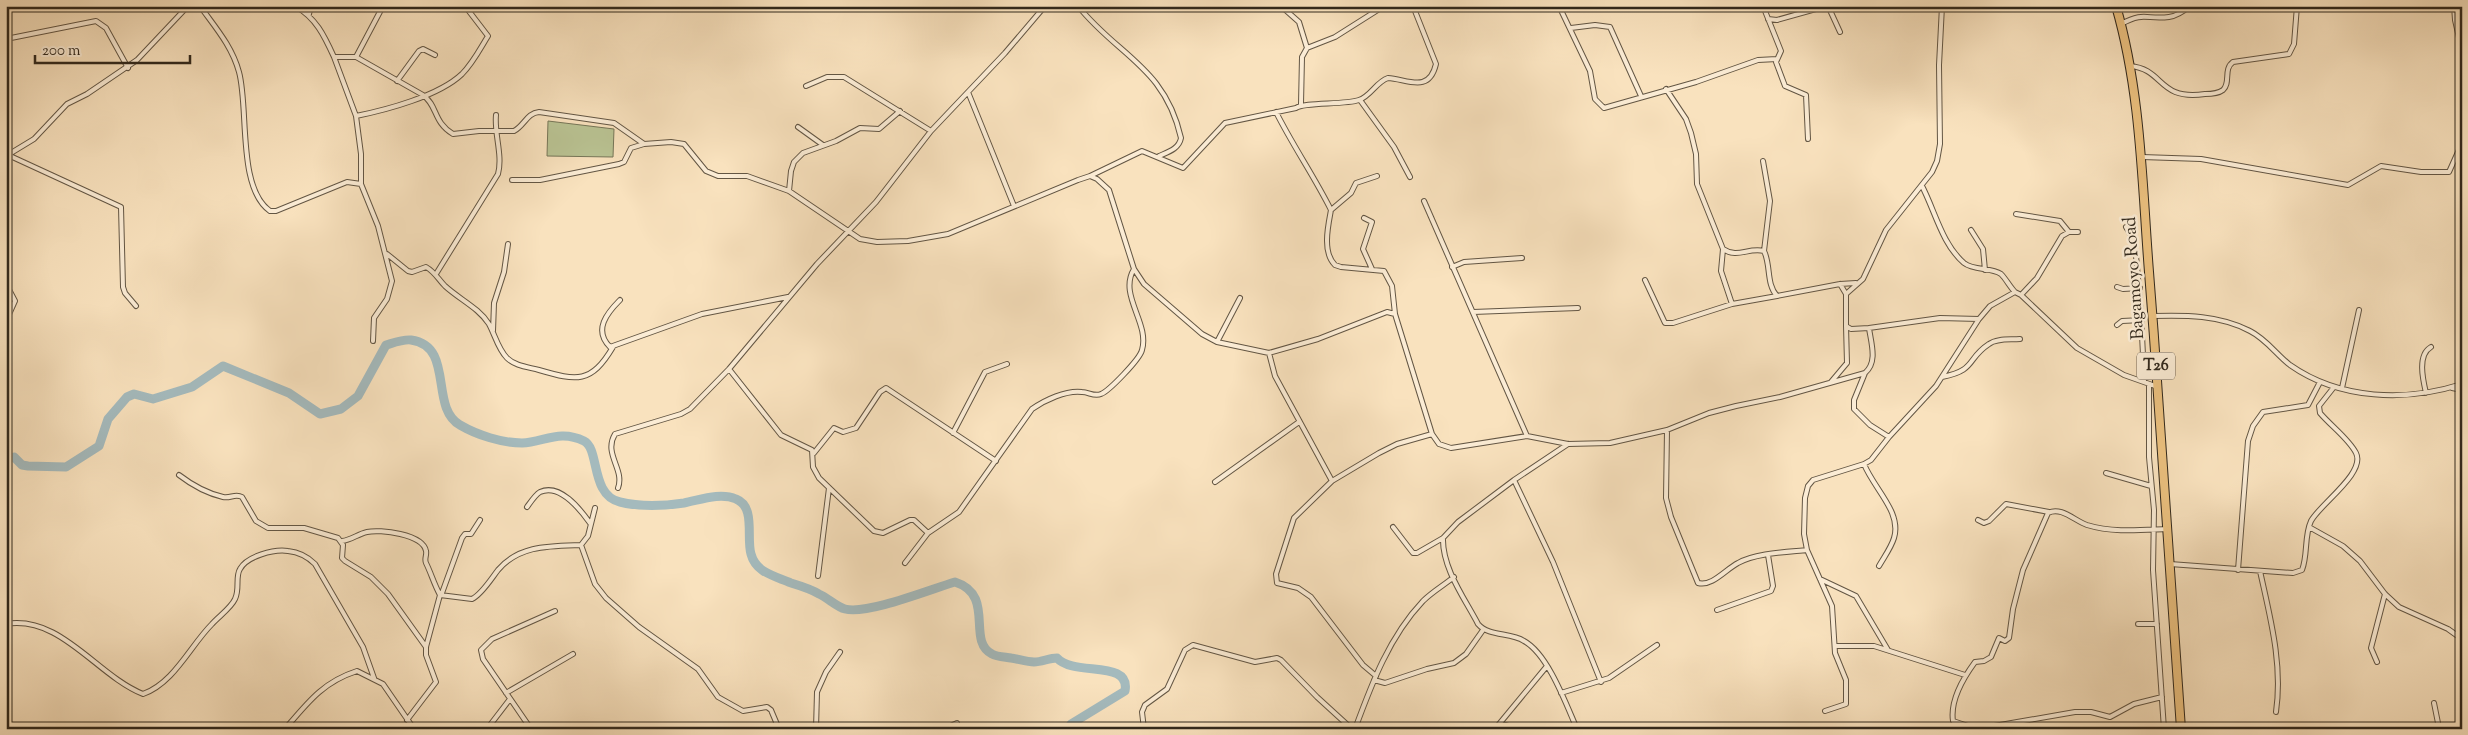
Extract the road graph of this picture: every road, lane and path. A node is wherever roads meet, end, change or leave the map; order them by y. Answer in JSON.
{"nodes":[{"id":1,"x":188,"y":6,"type":"edge"},
{"id":2,"x":200,"y":6,"type":"edge"},
{"id":3,"x":295,"y":6,"type":"edge"},
{"id":4,"x":311,"y":6,"type":"edge"},
{"id":5,"x":383,"y":6,"type":"edge"},
{"id":6,"x":465,"y":6,"type":"edge"},
{"id":7,"x":1037,"y":6,"type":"edge"},
{"id":8,"x":1045,"y":6,"type":"edge"},
{"id":9,"x":1078,"y":6,"type":"edge"},
{"id":10,"x":1281,"y":6,"type":"edge"},
{"id":11,"x":1384,"y":6,"type":"edge"},
{"id":12,"x":1413,"y":6,"type":"edge"},
{"id":13,"x":1559,"y":6,"type":"edge"},
{"id":14,"x":1764,"y":6,"type":"edge"},
{"id":15,"x":1942,"y":6,"type":"edge"},
{"id":16,"x":2116,"y":6,"type":"edge"},
{"id":17,"x":2190,"y":6,"type":"edge"},
{"id":18,"x":2297,"y":6,"type":"edge"},
{"id":19,"x":2454,"y":6,"type":"edge"},
{"id":20,"x":1042,"y":10,"type":"junction"},
{"id":21,"x":309,"y":14,"type":"junction"},
{"id":22,"x":1768,"y":19,"type":"junction"},
{"id":23,"x":1777,"y":20,"type":"junction"},
{"id":24,"x":2121,"y":24,"type":"junction"},
{"id":25,"x":1571,"y":28,"type":"junction"},
{"id":26,"x":1771,"y":28,"type":"junction"},
{"id":27,"x":1840,"y":32,"type":"dead end"},
{"id":28,"x":6,"y":40,"type":"edge"},
{"id":29,"x":1307,"y":48,"type":"junction"},
{"id":30,"x":2462,"y":51,"type":"edge"},
{"id":31,"x":436,"y":55,"type":"dead end"},
{"id":32,"x":334,"y":57,"type":"junction"},
{"id":33,"x":356,"y":57,"type":"junction"},
{"id":34,"x":1777,"y":59,"type":"junction"},
{"id":35,"x":2130,"y":66,"type":"junction"},
{"id":36,"x":128,"y":68,"type":"junction"},
{"id":37,"x":397,"y":81,"type":"junction"},
{"id":38,"x":806,"y":86,"type":"dead end"},
{"id":39,"x":1666,"y":89,"type":"junction"},
{"id":40,"x":968,"y":92,"type":"junction"},
{"id":41,"x":422,"y":95,"type":"junction"},
{"id":42,"x":1640,"y":96,"type":"junction"},
{"id":43,"x":1360,"y":100,"type":"junction"},
{"id":44,"x":1301,"y":104,"type":"junction"},
{"id":45,"x":900,"y":110,"type":"junction"},
{"id":46,"x":1276,"y":112,"type":"junction"},
{"id":47,"x":496,"y":115,"type":"dead end"},
{"id":48,"x":356,"y":116,"type":"junction"},
{"id":49,"x":798,"y":127,"type":"dead end"},
{"id":50,"x":931,"y":131,"type":"junction"},
{"id":51,"x":495,"y":132,"type":"junction"},
{"id":52,"x":1808,"y":138,"type":"dead end"},
{"id":53,"x":2462,"y":142,"type":"edge"},
{"id":54,"x":644,"y":144,"type":"junction"},
{"id":55,"x":823,"y":145,"type":"junction"},
{"id":56,"x":7,"y":155,"type":"edge"},
{"id":57,"x":1159,"y":156,"type":"junction"},
{"id":58,"x":2141,"y":157,"type":"junction"},
{"id":59,"x":1763,"y":160,"type":"dead end"},
{"id":60,"x":1090,"y":176,"type":"junction"},
{"id":61,"x":1377,"y":176,"type":"dead end"},
{"id":62,"x":1410,"y":177,"type":"dead end"},
{"id":63,"x":512,"y":180,"type":"dead end"},
{"id":64,"x":361,"y":184,"type":"junction"},
{"id":65,"x":1922,"y":186,"type":"junction"},
{"id":66,"x":789,"y":191,"type":"junction"},
{"id":67,"x":1424,"y":201,"type":"dead end"},
{"id":68,"x":1014,"y":206,"type":"junction"},
{"id":69,"x":1331,"y":210,"type":"junction"},
{"id":70,"x":2016,"y":214,"type":"dead end"},
{"id":71,"x":1364,"y":218,"type":"dead end"},
{"id":72,"x":2126,"y":227,"type":"dead end"},
{"id":73,"x":1971,"y":230,"type":"dead end"},
{"id":74,"x":848,"y":231,"type":"junction"},
{"id":75,"x":2069,"y":232,"type":"junction"},
{"id":76,"x":2078,"y":232,"type":"dead end"},
{"id":77,"x":508,"y":244,"type":"dead end"},
{"id":78,"x":1723,"y":249,"type":"junction"},
{"id":79,"x":1764,"y":251,"type":"junction"},
{"id":80,"x":387,"y":254,"type":"junction"},
{"id":81,"x":1522,"y":258,"type":"dead end"},
{"id":82,"x":1452,"y":267,"type":"junction"},
{"id":83,"x":1134,"y":269,"type":"junction"},
{"id":84,"x":1372,"y":269,"type":"junction"},
{"id":85,"x":1985,"y":270,"type":"junction"},
{"id":86,"x":436,"y":274,"type":"junction"},
{"id":87,"x":1645,"y":280,"type":"dead end"},
{"id":88,"x":1858,"y":283,"type":"junction"},
{"id":89,"x":6,"y":284,"type":"edge"},
{"id":90,"x":1840,"y":284,"type":"junction"},
{"id":91,"x":2116,"y":287,"type":"dead end"},
{"id":92,"x":2140,"y":288,"type":"junction"},
{"id":93,"x":2015,"y":292,"type":"junction"},
{"id":94,"x":1846,"y":294,"type":"junction"},
{"id":95,"x":2022,"y":295,"type":"junction"},
{"id":96,"x":788,"y":296,"type":"junction"},
{"id":97,"x":1777,"y":296,"type":"junction"},
{"id":98,"x":1240,"y":298,"type":"dead end"},
{"id":99,"x":620,"y":300,"type":"dead end"},
{"id":100,"x":1732,"y":304,"type":"junction"},
{"id":101,"x":136,"y":306,"type":"dead end"},
{"id":102,"x":1578,"y":308,"type":"dead end"},
{"id":103,"x":2359,"y":310,"type":"dead end"},
{"id":104,"x":1473,"y":312,"type":"junction"},
{"id":105,"x":1395,"y":314,"type":"junction"},
{"id":106,"x":2153,"y":316,"type":"junction"},
{"id":107,"x":1979,"y":319,"type":"junction"},
{"id":108,"x":2142,"y":320,"type":"junction"},
{"id":109,"x":6,"y":322,"type":"edge"},
{"id":110,"x":2117,"y":325,"type":"dead end"},
{"id":111,"x":1846,"y":326,"type":"junction"},
{"id":112,"x":1869,"y":328,"type":"junction"},
{"id":113,"x":493,"y":333,"type":"junction"},
{"id":114,"x":2020,"y":339,"type":"dead end"},
{"id":115,"x":374,"y":341,"type":"dead end"},
{"id":116,"x":1217,"y":342,"type":"junction"},
{"id":117,"x":613,"y":347,"type":"junction"},
{"id":118,"x":2431,"y":347,"type":"dead end"},
{"id":119,"x":1269,"y":353,"type":"junction"},
{"id":120,"x":1007,"y":364,"type":"dead end"},
{"id":121,"x":730,"y":369,"type":"junction"},
{"id":122,"x":1865,"y":373,"type":"junction"},
{"id":123,"x":1942,"y":377,"type":"junction"},
{"id":124,"x":1831,"y":382,"type":"junction"},
{"id":125,"x":2320,"y":382,"type":"junction"},
{"id":126,"x":2147,"y":383,"type":"junction"},
{"id":127,"x":2462,"y":384,"type":"edge"},
{"id":128,"x":2158,"y":387,"type":"junction"},
{"id":129,"x":2334,"y":387,"type":"junction"},
{"id":130,"x":2342,"y":388,"type":"junction"},
{"id":131,"x":2450,"y":388,"type":"junction"},
{"id":132,"x":2462,"y":390,"type":"edge"},
{"id":133,"x":2426,"y":393,"type":"junction"},
{"id":134,"x":1299,"y":422,"type":"junction"},
{"id":135,"x":1668,"y":430,"type":"junction"},
{"id":136,"x":953,"y":433,"type":"junction"},
{"id":137,"x":1432,"y":434,"type":"junction"},
{"id":138,"x":1527,"y":436,"type":"junction"},
{"id":139,"x":1889,"y":437,"type":"junction"},
{"id":140,"x":1568,"y":444,"type":"junction"},
{"id":141,"x":814,"y":454,"type":"junction"},
{"id":142,"x":996,"y":461,"type":"junction"},
{"id":143,"x":1864,"y":464,"type":"junction"},
{"id":144,"x":2106,"y":473,"type":"dead end"},
{"id":145,"x":178,"y":475,"type":"dead end"},
{"id":146,"x":1514,"y":480,"type":"junction"},
{"id":147,"x":1332,"y":481,"type":"junction"},
{"id":148,"x":1215,"y":482,"type":"dead end"},
{"id":149,"x":2151,"y":486,"type":"junction"},
{"id":150,"x":618,"y":488,"type":"dead end"},
{"id":151,"x":829,"y":488,"type":"junction"},
{"id":152,"x":527,"y":507,"type":"dead end"},
{"id":153,"x":595,"y":508,"type":"dead end"},
{"id":154,"x":2049,"y":512,"type":"junction"},
{"id":155,"x":480,"y":520,"type":"dead end"},
{"id":156,"x":1978,"y":520,"type":"dead end"},
{"id":157,"x":590,"y":523,"type":"junction"},
{"id":158,"x":1393,"y":527,"type":"dead end"},
{"id":159,"x":2309,"y":528,"type":"junction"},
{"id":160,"x":2154,"y":529,"type":"junction"},
{"id":161,"x":2168,"y":529,"type":"junction"},
{"id":162,"x":928,"y":533,"type":"junction"},
{"id":163,"x":1443,"y":538,"type":"junction"},
{"id":164,"x":342,"y":541,"type":"junction"},
{"id":165,"x":581,"y":545,"type":"junction"},
{"id":166,"x":1807,"y":550,"type":"junction"},
{"id":167,"x":1768,"y":555,"type":"junction"},
{"id":168,"x":905,"y":563,"type":"dead end"},
{"id":169,"x":2170,"y":564,"type":"junction"},
{"id":170,"x":1879,"y":566,"type":"dead end"},
{"id":171,"x":2238,"y":570,"type":"junction"},
{"id":172,"x":2260,"y":571,"type":"junction"},
{"id":173,"x":818,"y":576,"type":"dead end"},
{"id":174,"x":1454,"y":578,"type":"junction"},
{"id":175,"x":1820,"y":579,"type":"junction"},
{"id":176,"x":441,"y":594,"type":"junction"},
{"id":177,"x":2385,"y":594,"type":"junction"},
{"id":178,"x":1717,"y":610,"type":"dead end"},
{"id":179,"x":555,"y":611,"type":"dead end"},
{"id":180,"x":6,"y":624,"type":"edge"},
{"id":181,"x":2138,"y":624,"type":"dead end"},
{"id":182,"x":2157,"y":624,"type":"junction"},
{"id":183,"x":1483,"y":630,"type":"junction"},
{"id":184,"x":2462,"y":639,"type":"edge"},
{"id":185,"x":1657,"y":645,"type":"dead end"},
{"id":186,"x":1835,"y":646,"type":"junction"},
{"id":187,"x":426,"y":647,"type":"junction"},
{"id":188,"x":1888,"y":650,"type":"junction"},
{"id":189,"x":840,"y":652,"type":"dead end"},
{"id":190,"x":573,"y":654,"type":"dead end"},
{"id":191,"x":2377,"y":662,"type":"dead end"},
{"id":192,"x":1547,"y":666,"type":"junction"},
{"id":193,"x":1966,"y":675,"type":"junction"},
{"id":194,"x":374,"y":678,"type":"junction"},
{"id":195,"x":1375,"y":678,"type":"junction"},
{"id":196,"x":1601,"y":682,"type":"junction"},
{"id":197,"x":506,"y":693,"type":"junction"},
{"id":198,"x":1561,"y":693,"type":"junction"},
{"id":199,"x":2162,"y":697,"type":"junction"},
{"id":200,"x":510,"y":699,"type":"junction"},
{"id":201,"x":2434,"y":702,"type":"dead end"},
{"id":202,"x":1825,"y":711,"type":"dead end"},
{"id":203,"x":2276,"y":712,"type":"dead end"},
{"id":204,"x":407,"y":720,"type":"junction"},
{"id":205,"x":957,"y":723,"type":"dead end"},
{"id":206,"x":1346,"y":724,"type":"junction"},
{"id":207,"x":1496,"y":727,"type":"edge"},
{"id":208,"x":285,"y":729,"type":"edge"},
{"id":209,"x":414,"y":729,"type":"edge"},
{"id":210,"x":487,"y":729,"type":"edge"},
{"id":211,"x":531,"y":729,"type":"edge"},
{"id":212,"x":779,"y":729,"type":"edge"},
{"id":213,"x":816,"y":729,"type":"edge"},
{"id":214,"x":944,"y":729,"type":"edge"},
{"id":215,"x":1144,"y":729,"type":"edge"},
{"id":216,"x":1309,"y":729,"type":"edge"},
{"id":217,"x":1354,"y":729,"type":"edge"},
{"id":218,"x":1517,"y":729,"type":"edge"},
{"id":219,"x":1577,"y":729,"type":"edge"},
{"id":220,"x":1977,"y":729,"type":"edge"},
{"id":221,"x":2164,"y":729,"type":"edge"},
{"id":222,"x":2181,"y":729,"type":"edge"},
{"id":223,"x":2437,"y":729,"type":"edge"}],
"edges":[{"from":1,"to":36,"type":"street"},
{"from":2,"to":64,"type":"street"},
{"from":3,"to":21,"type":"street"},
{"from":4,"to":21,"type":"street"},
{"from":5,"to":33,"type":"street"},
{"from":6,"to":41,"type":"street"},
{"from":7,"to":20,"type":"street"},
{"from":8,"to":20,"type":"street"},
{"from":9,"to":57,"type":"street"},
{"from":10,"to":29,"type":"street"},
{"from":11,"to":29,"type":"street"},
{"from":12,"to":43,"type":"street"},
{"from":13,"to":25,"type":"street"},
{"from":14,"to":22,"type":"street"},
{"from":15,"to":65,"type":"street"},
{"from":16,"to":24,"type":"highway","name":"Bagamoyo Road","number":"T26"},
{"from":17,"to":24,"type":"street"},
{"from":18,"to":35,"type":"street"},
{"from":19,"to":30,"type":"street"},
{"from":20,"to":40,"type":"street"},
{"from":21,"to":32,"type":"street"},
{"from":22,"to":23,"type":"street"},
{"from":22,"to":26,"type":"street"},
{"from":23,"to":26,"type":"street"},
{"from":23,"to":27,"type":"street"},
{"from":24,"to":35,"type":"highway","name":"Bagamoyo Road","number":"T26"},
{"from":25,"to":42,"type":"street"},
{"from":25,"to":42,"type":"street"},
{"from":26,"to":34,"type":"street"},
{"from":28,"to":36,"type":"street"},
{"from":29,"to":44,"type":"street"},
{"from":31,"to":37,"type":"street"},
{"from":32,"to":33,"type":"street"},
{"from":32,"to":48,"type":"street"},
{"from":33,"to":37,"type":"street"},
{"from":34,"to":39,"type":"street"},
{"from":34,"to":52,"type":"street"},
{"from":35,"to":58,"type":"highway","name":"Bagamoyo Road","number":"T26"},
{"from":36,"to":56,"type":"street"},
{"from":37,"to":41,"type":"street"},
{"from":38,"to":45,"type":"street"},
{"from":39,"to":42,"type":"street"},
{"from":39,"to":78,"type":"street"},
{"from":40,"to":50,"type":"street"},
{"from":40,"to":68,"type":"street"},
{"from":41,"to":48,"type":"street"},
{"from":41,"to":51,"type":"street"},
{"from":43,"to":44,"type":"street"},
{"from":43,"to":62,"type":"street"},
{"from":44,"to":46,"type":"street"},
{"from":45,"to":50,"type":"street"},
{"from":45,"to":55,"type":"street"},
{"from":46,"to":57,"type":"street"},
{"from":46,"to":69,"type":"street"},
{"from":47,"to":51,"type":"street"},
{"from":48,"to":64,"type":"street"},
{"from":49,"to":55,"type":"street"},
{"from":50,"to":74,"type":"street"},
{"from":51,"to":54,"type":"street"},
{"from":51,"to":86,"type":"street"},
{"from":53,"to":58,"type":"street"},
{"from":54,"to":63,"type":"street"},
{"from":54,"to":66,"type":"street"},
{"from":55,"to":66,"type":"street"},
{"from":56,"to":101,"type":"street"},
{"from":57,"to":60,"type":"street"},
{"from":58,"to":106,"type":"highway","name":"Bagamoyo Road","number":"T26"},
{"from":59,"to":79,"type":"street"},
{"from":60,"to":68,"type":"street"},
{"from":60,"to":83,"type":"street"},
{"from":61,"to":69,"type":"street"},
{"from":64,"to":80,"type":"street"},
{"from":65,"to":85,"type":"street"},
{"from":65,"to":88,"type":"street"},
{"from":66,"to":74,"type":"street"},
{"from":67,"to":82,"type":"street"},
{"from":68,"to":74,"type":"street"},
{"from":69,"to":84,"type":"street"},
{"from":70,"to":75,"type":"street"},
{"from":71,"to":84,"type":"street"},
{"from":72,"to":92,"type":"street"},
{"from":73,"to":85,"type":"street"},
{"from":74,"to":96,"type":"street"},
{"from":75,"to":76,"type":"street"},
{"from":75,"to":95,"type":"street"},
{"from":77,"to":113,"type":"street"},
{"from":78,"to":79,"type":"street"},
{"from":78,"to":100,"type":"street"},
{"from":79,"to":97,"type":"street"},
{"from":80,"to":86,"type":"street"},
{"from":80,"to":115,"type":"street"},
{"from":81,"to":82,"type":"street"},
{"from":82,"to":104,"type":"street"},
{"from":83,"to":116,"type":"street"},
{"from":83,"to":142,"type":"street"},
{"from":84,"to":105,"type":"street"},
{"from":85,"to":93,"type":"street"},
{"from":86,"to":113,"type":"street"},
{"from":87,"to":100,"type":"street"},
{"from":88,"to":90,"type":"street"},
{"from":88,"to":94,"type":"street"},
{"from":89,"to":109,"type":"street"},
{"from":90,"to":94,"type":"street"},
{"from":90,"to":97,"type":"street"},
{"from":91,"to":92,"type":"street"},
{"from":92,"to":108,"type":"street"},
{"from":93,"to":95,"type":"street"},
{"from":93,"to":107,"type":"street"},
{"from":94,"to":111,"type":"street"},
{"from":95,"to":126,"type":"street"},
{"from":96,"to":117,"type":"street"},
{"from":96,"to":121,"type":"street"},
{"from":97,"to":100,"type":"street"},
{"from":98,"to":116,"type":"street"},
{"from":99,"to":117,"type":"street"},
{"from":102,"to":104,"type":"street"},
{"from":103,"to":130,"type":"street"},
{"from":104,"to":138,"type":"street"},
{"from":105,"to":119,"type":"street"},
{"from":105,"to":137,"type":"street"},
{"from":106,"to":125,"type":"street"},
{"from":106,"to":128,"type":"highway","name":"Bagamoyo Road","number":"T26"},
{"from":107,"to":112,"type":"street"},
{"from":107,"to":123,"type":"street"},
{"from":108,"to":110,"type":"street"},
{"from":108,"to":126,"type":"street"},
{"from":111,"to":112,"type":"street"},
{"from":111,"to":124,"type":"street"},
{"from":112,"to":122,"type":"street"},
{"from":113,"to":117,"type":"street"},
{"from":114,"to":123,"type":"street"},
{"from":116,"to":119,"type":"street"},
{"from":118,"to":133,"type":"street"},
{"from":119,"to":134,"type":"street"},
{"from":120,"to":136,"type":"street"},
{"from":121,"to":141,"type":"street"},
{"from":121,"to":150,"type":"street"},
{"from":122,"to":124,"type":"street"},
{"from":122,"to":139,"type":"street"},
{"from":123,"to":139,"type":"street"},
{"from":124,"to":135,"type":"street"},
{"from":125,"to":129,"type":"street"},
{"from":125,"to":171,"type":"street"},
{"from":126,"to":128,"type":"street"},
{"from":126,"to":149,"type":"street"},
{"from":127,"to":131,"type":"street"},
{"from":128,"to":161,"type":"highway","name":"Bagamoyo Road","number":"T26"},
{"from":129,"to":130,"type":"street"},
{"from":129,"to":159,"type":"street"},
{"from":130,"to":133,"type":"street"},
{"from":131,"to":132,"type":"street"},
{"from":131,"to":133,"type":"street"},
{"from":134,"to":147,"type":"street"},
{"from":134,"to":148,"type":"street"},
{"from":135,"to":140,"type":"street"},
{"from":135,"to":167,"type":"street"},
{"from":136,"to":141,"type":"street"},
{"from":136,"to":142,"type":"street"},
{"from":137,"to":138,"type":"street"},
{"from":137,"to":147,"type":"street"},
{"from":138,"to":140,"type":"street"},
{"from":139,"to":143,"type":"street"},
{"from":140,"to":146,"type":"street"},
{"from":141,"to":151,"type":"street"},
{"from":142,"to":162,"type":"street"},
{"from":143,"to":166,"type":"street"},
{"from":143,"to":170,"type":"street"},
{"from":144,"to":149,"type":"street"},
{"from":145,"to":164,"type":"street"},
{"from":146,"to":163,"type":"street"},
{"from":146,"to":196,"type":"street"},
{"from":147,"to":195,"type":"street"},
{"from":149,"to":160,"type":"street"},
{"from":151,"to":162,"type":"street"},
{"from":151,"to":173,"type":"street"},
{"from":152,"to":157,"type":"street"},
{"from":153,"to":157,"type":"street"},
{"from":154,"to":156,"type":"street"},
{"from":154,"to":160,"type":"street"},
{"from":154,"to":193,"type":"street"},
{"from":155,"to":176,"type":"street"},
{"from":157,"to":165,"type":"street"},
{"from":158,"to":163,"type":"street"},
{"from":159,"to":172,"type":"street"},
{"from":159,"to":177,"type":"street"},
{"from":160,"to":161,"type":"street"},
{"from":160,"to":182,"type":"street"},
{"from":161,"to":169,"type":"highway","name":"Bagamoyo Road","number":"T26"},
{"from":162,"to":168,"type":"street"},
{"from":163,"to":174,"type":"street"},
{"from":164,"to":176,"type":"street"},
{"from":164,"to":187,"type":"street"},
{"from":165,"to":176,"type":"street"},
{"from":165,"to":212,"type":"street"},
{"from":166,"to":167,"type":"street"},
{"from":166,"to":175,"type":"street"},
{"from":167,"to":178,"type":"street"},
{"from":169,"to":171,"type":"street"},
{"from":169,"to":222,"type":"highway","name":"Bagamoyo Road","number":"T26"},
{"from":171,"to":172,"type":"street"},
{"from":172,"to":203,"type":"street"},
{"from":174,"to":183,"type":"street"},
{"from":174,"to":195,"type":"street"},
{"from":175,"to":186,"type":"street"},
{"from":175,"to":188,"type":"street"},
{"from":176,"to":187,"type":"street"},
{"from":177,"to":184,"type":"street"},
{"from":177,"to":191,"type":"street"},
{"from":179,"to":197,"type":"street"},
{"from":180,"to":194,"type":"street"},
{"from":181,"to":182,"type":"street"},
{"from":182,"to":199,"type":"street"},
{"from":183,"to":192,"type":"street"},
{"from":183,"to":195,"type":"street"},
{"from":185,"to":196,"type":"street"},
{"from":186,"to":188,"type":"street"},
{"from":186,"to":202,"type":"street"},
{"from":187,"to":204,"type":"street"},
{"from":188,"to":193,"type":"street"},
{"from":189,"to":213,"type":"street"},
{"from":190,"to":197,"type":"street"},
{"from":192,"to":198,"type":"street"},
{"from":192,"to":207,"type":"street"},
{"from":193,"to":220,"type":"street"},
{"from":194,"to":204,"type":"street"},
{"from":194,"to":208,"type":"street"},
{"from":195,"to":217,"type":"street"},
{"from":196,"to":198,"type":"street"},
{"from":197,"to":200,"type":"street"},
{"from":198,"to":219,"type":"street"},
{"from":199,"to":220,"type":"street"},
{"from":199,"to":221,"type":"street"},
{"from":200,"to":210,"type":"street"},
{"from":200,"to":211,"type":"street"},
{"from":201,"to":223,"type":"street"},
{"from":204,"to":209,"type":"street"},
{"from":205,"to":214,"type":"street"},
{"from":206,"to":215,"type":"street"},
{"from":206,"to":216,"type":"street"},
{"from":206,"to":217,"type":"street"},
{"from":207,"to":218,"type":"street"}]}
